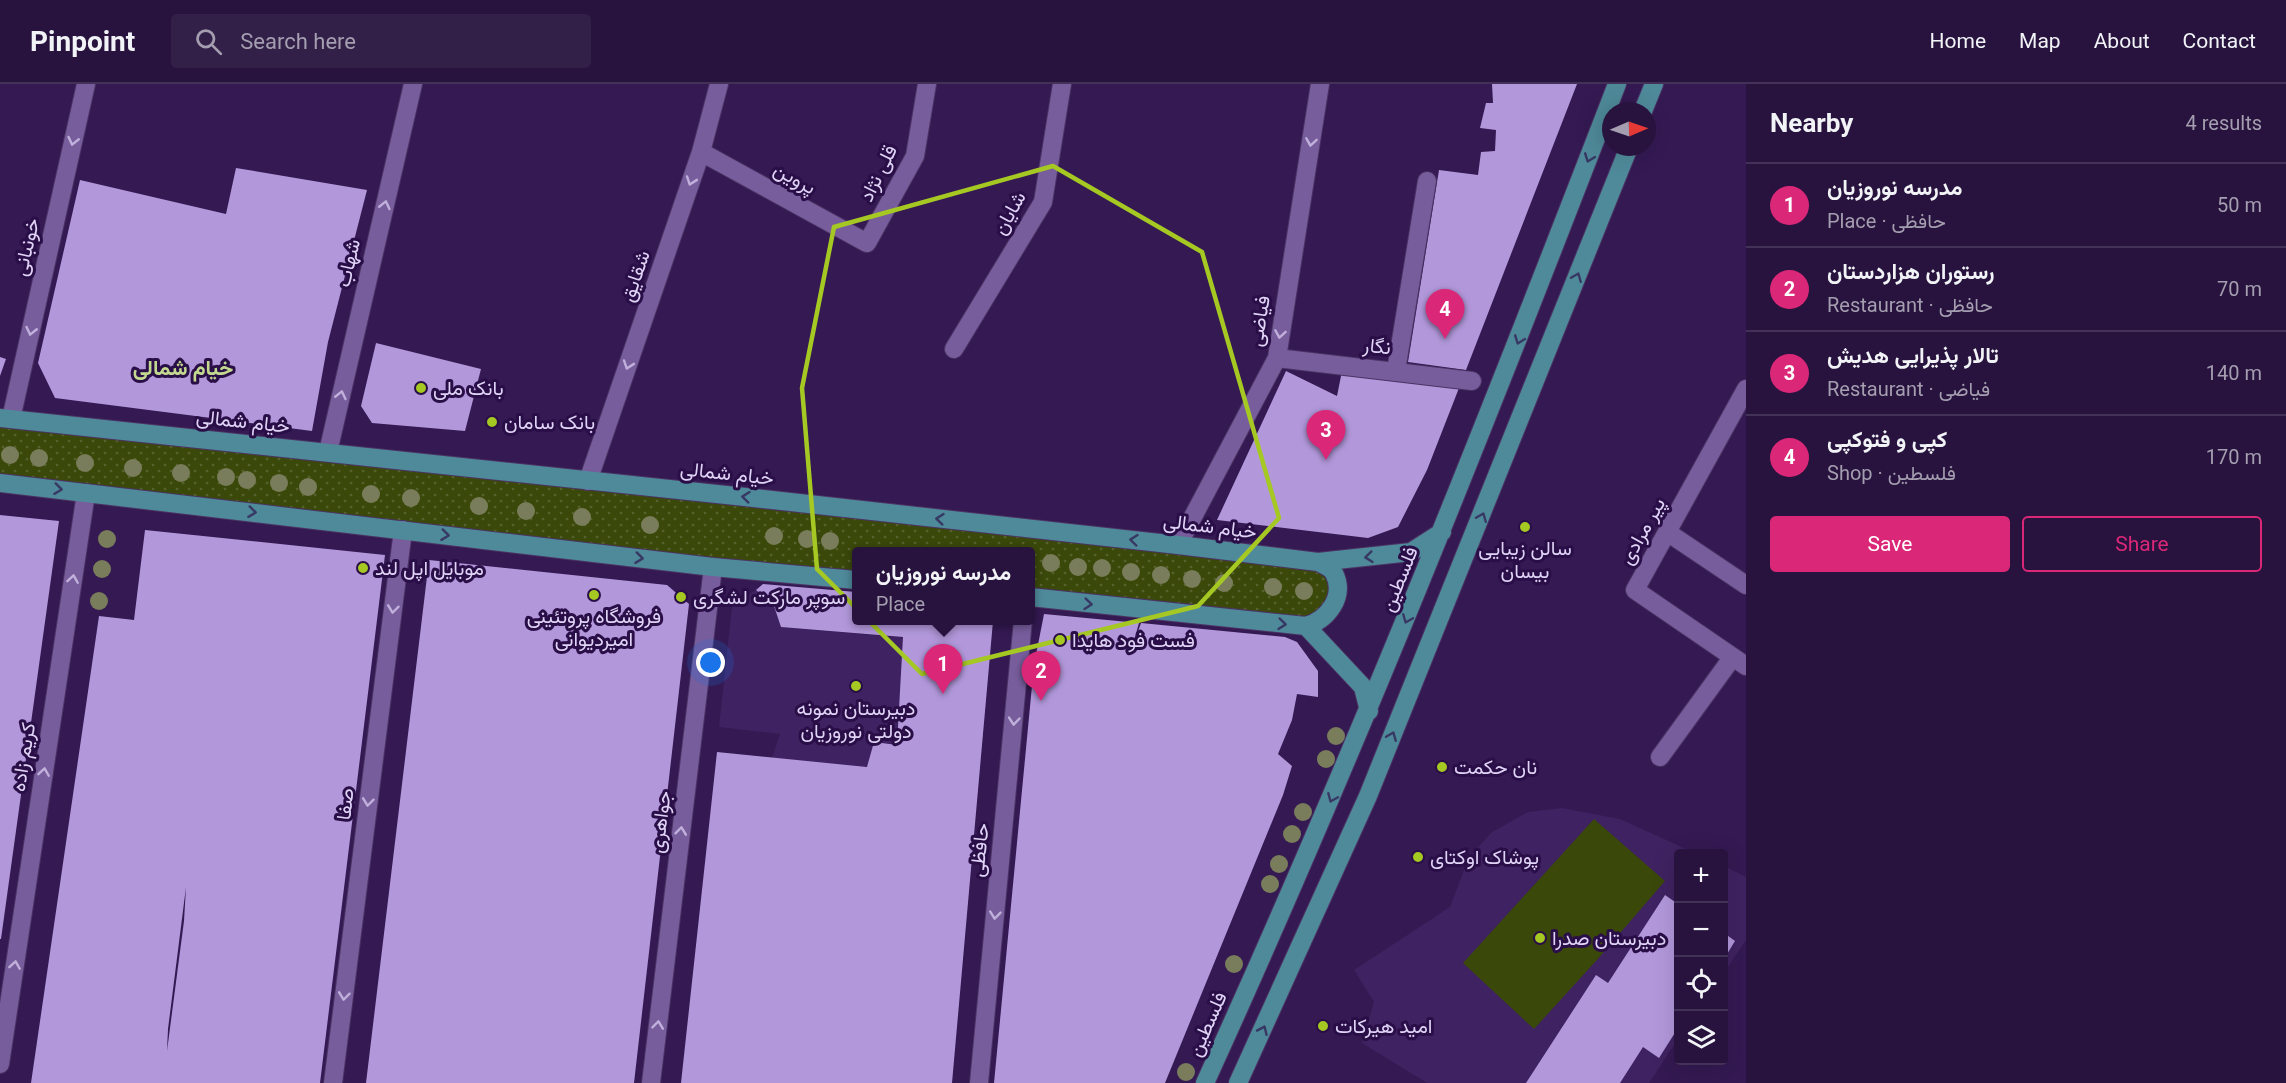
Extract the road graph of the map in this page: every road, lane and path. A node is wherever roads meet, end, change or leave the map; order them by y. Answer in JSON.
{"nodes":[{"id":1,"x":86,"y":84,"type":"edge"},
{"id":2,"x":413,"y":84,"type":"edge"},
{"id":3,"x":719,"y":84,"type":"edge"},
{"id":4,"x":927,"y":84,"type":"edge"},
{"id":5,"x":1062,"y":84,"type":"edge"},
{"id":6,"x":1320,"y":84,"type":"edge"},
{"id":7,"x":1617,"y":84,"type":"edge"},
{"id":8,"x":1654,"y":84,"type":"edge"},
{"id":9,"x":1647,"y":102,"type":"edge"},
{"id":10,"x":701,"y":152,"type":"junction"},
{"id":11,"x":1625,"y":156,"type":"edge"},
{"id":12,"x":1427,"y":181,"type":"dead end"},
{"id":13,"x":867,"y":243,"type":"joint"},
{"id":14,"x":954,"y":349,"type":"dead end"},
{"id":15,"x":1277,"y":358,"type":"junction"},
{"id":16,"x":1396,"y":371,"type":"junction"},
{"id":17,"x":1472,"y":381,"type":"dead end"},
{"id":18,"x":1746,"y":390,"type":"edge"},
{"id":19,"x":5,"y":419,"type":"edge"},
{"id":20,"x":328,"y":452,"type":"junction"},
{"id":21,"x":588,"y":481,"type":"junction"},
{"id":22,"x":0,"y":483,"type":"edge"},
{"id":23,"x":86,"y":493,"type":"junction"},
{"id":24,"x":403,"y":530,"type":"junction"},
{"id":25,"x":1442,"y":532,"type":"junction"},
{"id":26,"x":1667,"y":532,"type":"junction"},
{"id":27,"x":1178,"y":545,"type":"junction"},
{"id":28,"x":1318,"y":562,"type":"junction"},
{"id":29,"x":712,"y":567,"type":"junction"},
{"id":30,"x":852,"y":580,"type":"edge"},
{"id":31,"x":1746,"y":585,"type":"edge"},
{"id":32,"x":1035,"y":598,"type":"edge"},
{"id":33,"x":1023,"y":625,"type":"edge"},
{"id":34,"x":1306,"y":626,"type":"junction"},
{"id":35,"x":1739,"y":662,"type":"edge"},
{"id":36,"x":1369,"y":711,"type":"junction"},
{"id":37,"x":1660,"y":757,"type":"dead end"},
{"id":38,"x":0,"y":1064,"type":"edge"},
{"id":39,"x":333,"y":1083,"type":"edge"},
{"id":40,"x":651,"y":1083,"type":"edge"},
{"id":41,"x":979,"y":1083,"type":"edge"},
{"id":42,"x":1205,"y":1083,"type":"edge"},
{"id":43,"x":1238,"y":1083,"type":"edge"}],
"edges":[{"from":1,"to":19,"type":"street","name":"خونبانی","one_way":true},
{"from":20,"to":2,"type":"street","name":"شهاب","one_way":true},
{"from":3,"to":10,"type":"street","name":"شقایق"},
{"from":4,"to":13,"type":"street","name":"قلی نژاد"},
{"from":5,"to":14,"type":"street","name":"شایان"},
{"from":6,"to":15,"type":"street","name":"فیاضی","one_way":true},
{"from":7,"to":25,"type":"main road","name":"فلسطین","one_way":true},
{"from":8,"to":9,"type":"main road"},
{"from":10,"to":13,"type":"street","name":"پروین"},
{"from":10,"to":21,"type":"street","name":"شقایق","one_way":true},
{"from":43,"to":11,"type":"main road","one_way":true},
{"from":12,"to":16,"type":"street"},
{"from":15,"to":16,"type":"street","name":"نگار"},
{"from":15,"to":27,"type":"street","name":"فیاضی"},
{"from":16,"to":17,"type":"street","name":"نگار"},
{"from":18,"to":26,"type":"street","name":"پیر مرادی"},
{"from":19,"to":20,"type":"main road","name":"خیام شمالی"},
{"from":20,"to":21,"type":"main road","name":"خیام شمالی"},
{"from":27,"to":21,"type":"main road","name":"خیام شمالی","one_way":true},
{"from":22,"to":23,"type":"main road","one_way":true},
{"from":23,"to":24,"type":"main road","one_way":true},
{"from":38,"to":23,"type":"street","name":"کریم زاده","one_way":true},
{"from":24,"to":29,"type":"main road","one_way":true},
{"from":24,"to":39,"type":"street","name":"صفا","one_way":true},
{"from":25,"to":28,"type":"main road","name":"خیام شمالی","one_way":true},
{"from":25,"to":36,"type":"main road","name":"فلسطین","one_way":true},
{"from":26,"to":31,"type":"street"},
{"from":26,"to":35,"type":"street","name":"پیر مرادی"},
{"from":27,"to":28,"type":"main road","name":"خیام شمالی"},
{"from":28,"to":34,"type":"main road"},
{"from":29,"to":30,"type":"main road"},
{"from":40,"to":29,"type":"street","name":"جواهری","one_way":true},
{"from":32,"to":34,"type":"main road","one_way":true},
{"from":33,"to":41,"type":"street","name":"حافظی","one_way":true},
{"from":34,"to":36,"type":"main road"},
{"from":35,"to":37,"type":"street"},
{"from":36,"to":42,"type":"main road","name":"فلسطین","one_way":true}]}
